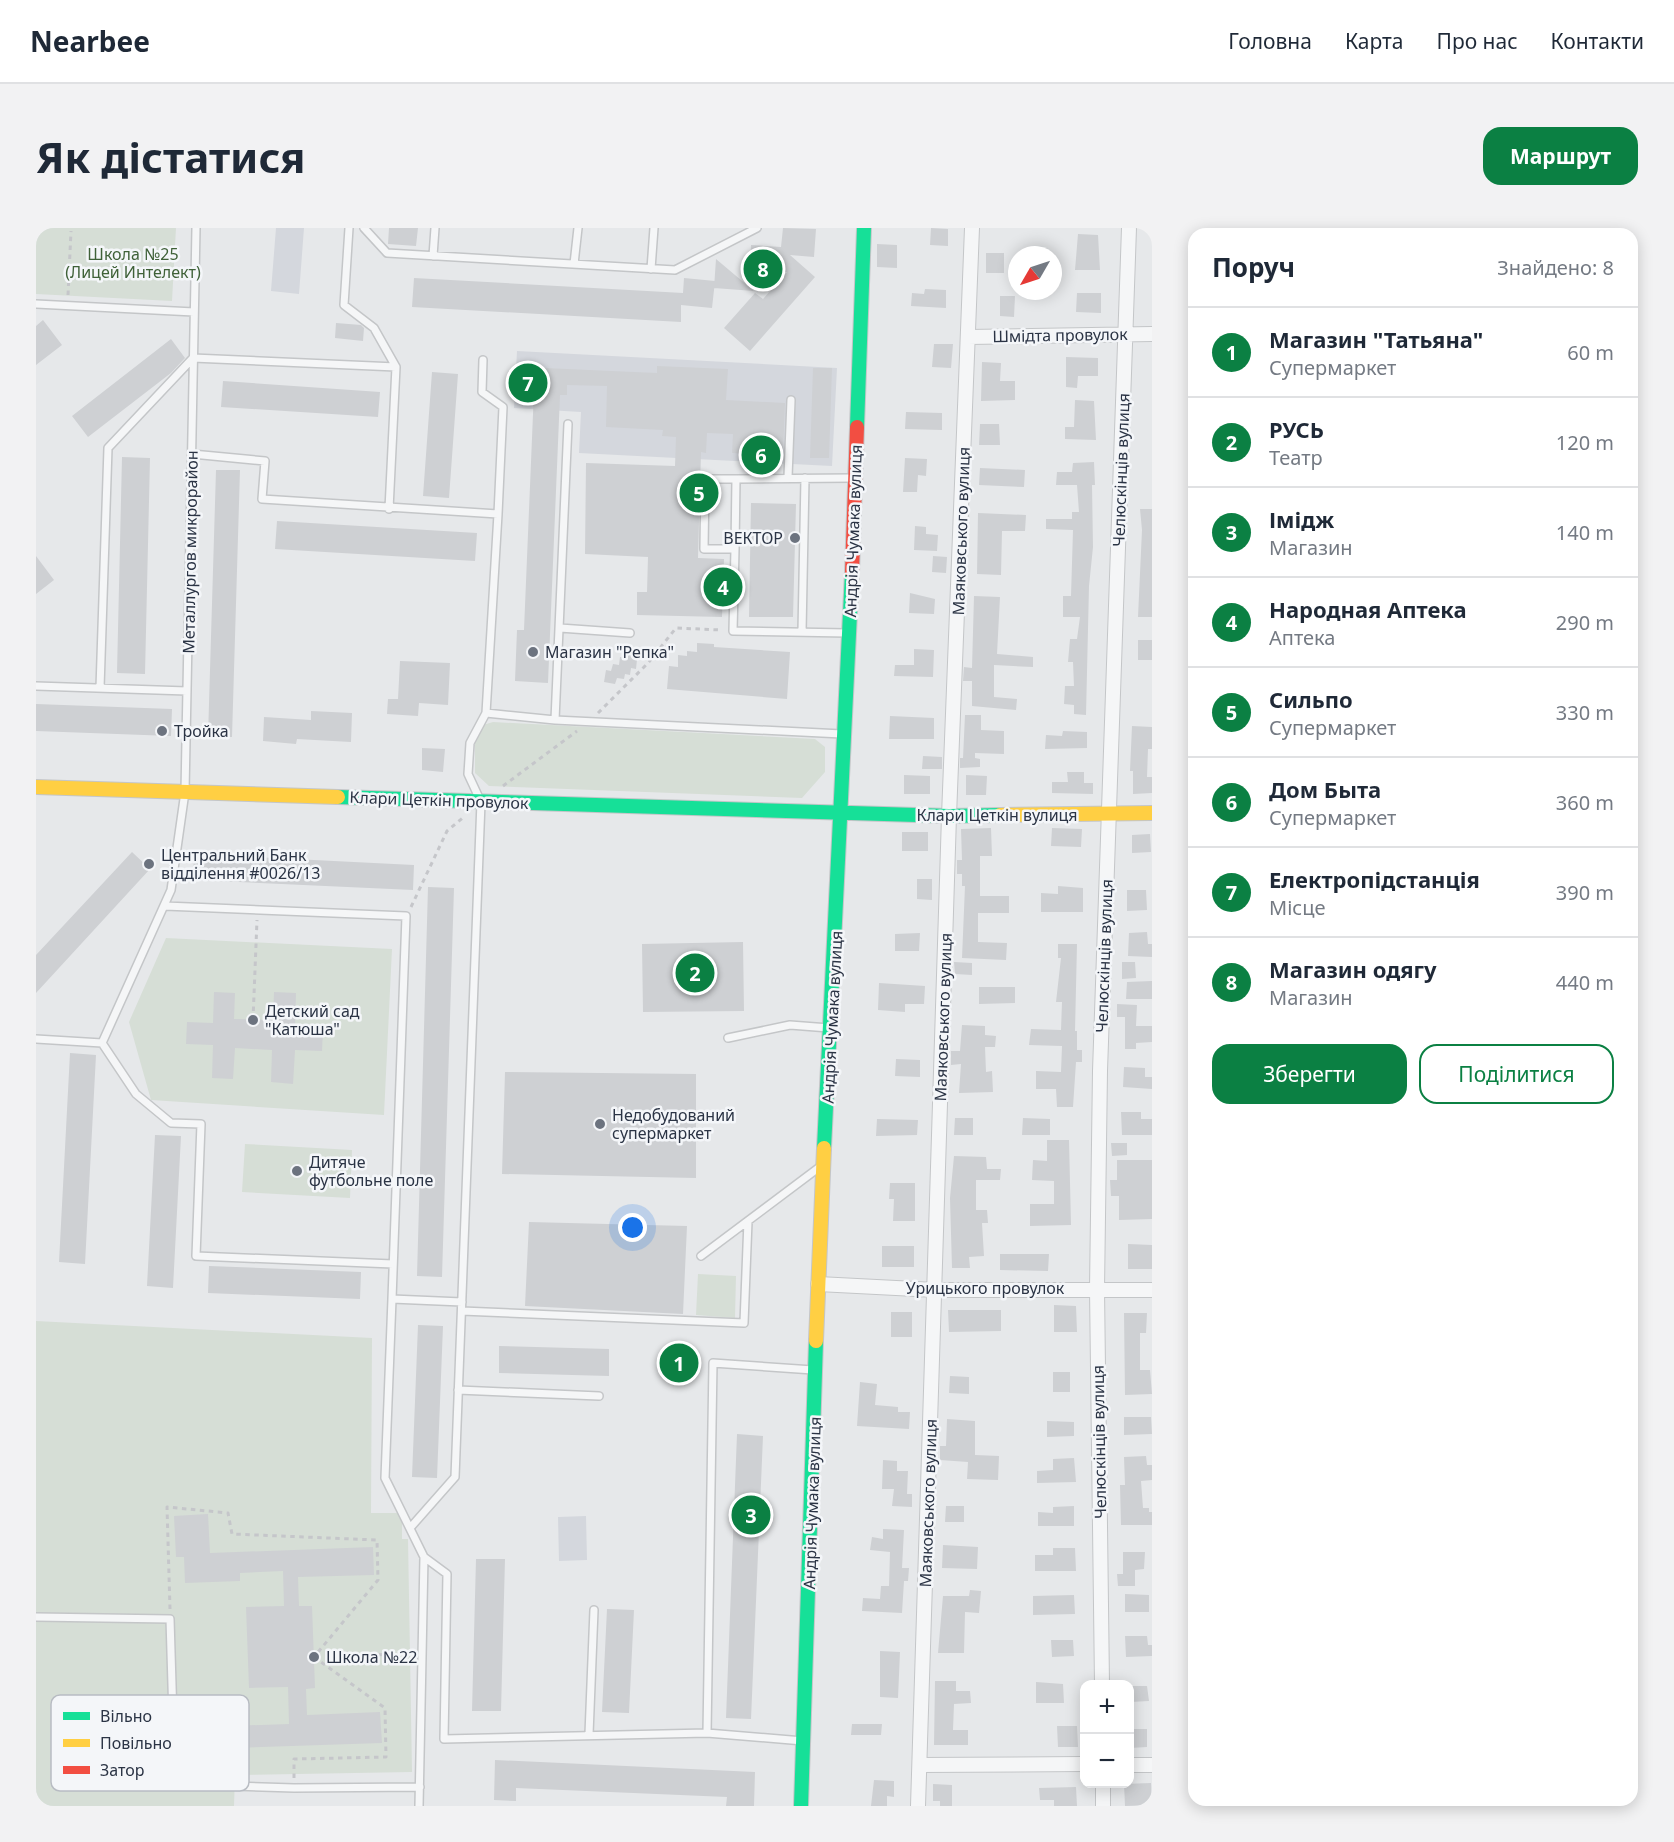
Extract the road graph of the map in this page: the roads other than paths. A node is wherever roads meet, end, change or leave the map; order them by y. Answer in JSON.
{"nodes":[{"id":1,"x":196,"y":228,"type":"edge"},
{"id":2,"x":349,"y":228,"type":"edge"},
{"id":3,"x":364,"y":228,"type":"edge"},
{"id":4,"x":435,"y":228,"type":"edge"},
{"id":5,"x":578,"y":228,"type":"edge"},
{"id":6,"x":654,"y":228,"type":"edge"},
{"id":7,"x":757,"y":228,"type":"edge"},
{"id":8,"x":864,"y":228,"type":"edge"},
{"id":9,"x":972,"y":228,"type":"edge"},
{"id":10,"x":1129,"y":228,"type":"edge"},
{"id":11,"x":433,"y":256,"type":"junction"},
{"id":12,"x":574,"y":264,"type":"junction"},
{"id":13,"x":651,"y":269,"type":"junction"},
{"id":14,"x":36,"y":304,"type":"edge"},
{"id":15,"x":194,"y":312,"type":"junction"},
{"id":16,"x":1125,"y":334,"type":"junction"},
{"id":17,"x":1152,"y":334,"type":"edge"},
{"id":18,"x":968,"y":337,"type":"junction"},
{"id":19,"x":194,"y":358,"type":"junction"},
{"id":20,"x":483,"y":360,"type":"dead end"},
{"id":21,"x":396,"y":367,"type":"junction"},
{"id":22,"x":791,"y":400,"type":"dead end"},
{"id":23,"x":568,"y":424,"type":"dead end"},
{"id":24,"x":192,"y":454,"type":"junction"},
{"id":25,"x":788,"y":477,"type":"junction"},
{"id":26,"x":805,"y":478,"type":"junction"},
{"id":27,"x":856,"y":478,"type":"junction"},
{"id":28,"x":736,"y":479,"type":"junction"},
{"id":29,"x":389,"y":509,"type":"junction"},
{"id":30,"x":498,"y":514,"type":"junction"},
{"id":31,"x":735,"y":549,"type":"junction"},
{"id":32,"x":560,"y":628,"type":"junction"},
{"id":33,"x":802,"y":632,"type":"junction"},
{"id":34,"x":630,"y":633,"type":"dead end"},
{"id":35,"x":849,"y":633,"type":"junction"},
{"id":36,"x":36,"y":686,"type":"edge"},
{"id":37,"x":100,"y":688,"type":"junction"},
{"id":38,"x":187,"y":691,"type":"junction"},
{"id":39,"x":486,"y":714,"type":"junction"},
{"id":40,"x":555,"y":720,"type":"junction"},
{"id":41,"x":845,"y":734,"type":"junction"},
{"id":42,"x":36,"y":788,"type":"edge"},
{"id":43,"x":185,"y":792,"type":"junction"},
{"id":44,"x":481,"y":802,"type":"junction"},
{"id":45,"x":841,"y":813,"type":"junction"},
{"id":46,"x":1110,"y":813,"type":"junction"},
{"id":47,"x":1152,"y":813,"type":"edge"},
{"id":48,"x":949,"y":816,"type":"junction"},
{"id":49,"x":165,"y":906,"type":"junction"},
{"id":50,"x":832,"y":1028,"type":"junction"},
{"id":51,"x":728,"y":1038,"type":"dead end"},
{"id":52,"x":36,"y":1039,"type":"edge"},
{"id":53,"x":102,"y":1043,"type":"junction"},
{"id":54,"x":825,"y":1163,"type":"junction"},
{"id":55,"x":748,"y":1221,"type":"junction"},
{"id":56,"x":701,"y":1256,"type":"dead end"},
{"id":57,"x":393,"y":1264,"type":"junction"},
{"id":58,"x":818,"y":1284,"type":"junction"},
{"id":59,"x":1097,"y":1289,"type":"junction"},
{"id":60,"x":935,"y":1290,"type":"junction"},
{"id":61,"x":1152,"y":1290,"type":"edge"},
{"id":62,"x":392,"y":1299,"type":"junction"},
{"id":63,"x":462,"y":1302,"type":"junction"},
{"id":64,"x":462,"y":1311,"type":"junction"},
{"id":65,"x":817,"y":1370,"type":"junction"},
{"id":66,"x":459,"y":1390,"type":"junction"},
{"id":67,"x":598,"y":1396,"type":"dead end"},
{"id":68,"x":410,"y":1528,"type":"junction"},
{"id":69,"x":424,"y":1557,"type":"junction"},
{"id":70,"x":594,"y":1610,"type":"dead end"},
{"id":71,"x":36,"y":1617,"type":"edge"},
{"id":72,"x":1102,"y":1680,"type":"edge"},
{"id":73,"x":172,"y":1695,"type":"edge"},
{"id":74,"x":707,"y":1733,"type":"junction"},
{"id":75,"x":589,"y":1734,"type":"junction"},
{"id":76,"x":803,"y":1741,"type":"junction"},
{"id":77,"x":1080,"y":1764,"type":"edge"},
{"id":78,"x":920,"y":1765,"type":"junction"},
{"id":79,"x":1134,"y":1765,"type":"edge"},
{"id":80,"x":1152,"y":1765,"type":"edge"},
{"id":81,"x":249,"y":1786,"type":"edge"},
{"id":82,"x":420,"y":1787,"type":"junction"},
{"id":83,"x":1102,"y":1788,"type":"edge"},
{"id":84,"x":419,"y":1806,"type":"edge"},
{"id":85,"x":801,"y":1806,"type":"edge"},
{"id":86,"x":918,"y":1806,"type":"edge"},
{"id":87,"x":1102,"y":1806,"type":"edge"}],
"edges":[{"from":1,"to":15,"type":"lane","name":"Металлургов микрорайон"},
{"from":2,"to":21,"type":"lane"},
{"from":3,"to":11,"type":"lane"},
{"from":4,"to":11,"type":"lane"},
{"from":5,"to":12,"type":"lane"},
{"from":6,"to":13,"type":"lane"},
{"from":7,"to":13,"type":"lane"},
{"from":8,"to":27,"type":"street","name":"Андрія Чумака вулиця"},
{"from":9,"to":18,"type":"street","name":"Маяковського вулиця"},
{"from":10,"to":16,"type":"street","name":"Челюскінців вулиця"},
{"from":11,"to":12,"type":"lane"},
{"from":12,"to":13,"type":"lane"},
{"from":14,"to":15,"type":"lane"},
{"from":15,"to":19,"type":"lane","name":"Металлургов микрорайон"},
{"from":16,"to":17,"type":"street","name":"Шмідта провулок"},
{"from":16,"to":18,"type":"street","name":"Шмідта провулок"},
{"from":16,"to":46,"type":"street","name":"Челюскінців вулиця"},
{"from":18,"to":48,"type":"street","name":"Маяковського вулиця"},
{"from":19,"to":21,"type":"lane"},
{"from":19,"to":24,"type":"lane","name":"Металлургов микрорайон"},
{"from":19,"to":37,"type":"lane"},
{"from":20,"to":30,"type":"lane"},
{"from":21,"to":29,"type":"lane"},
{"from":22,"to":25,"type":"lane"},
{"from":23,"to":32,"type":"lane"},
{"from":24,"to":29,"type":"lane"},
{"from":24,"to":38,"type":"lane","name":"Металлургов микрорайон"},
{"from":25,"to":26,"type":"lane"},
{"from":25,"to":28,"type":"lane"},
{"from":26,"to":27,"type":"lane"},
{"from":26,"to":33,"type":"lane"},
{"from":27,"to":35,"type":"street","name":"Андрія Чумака вулиця"},
{"from":28,"to":31,"type":"lane"},
{"from":28,"to":31,"type":"lane"},
{"from":29,"to":30,"type":"lane"},
{"from":30,"to":39,"type":"lane"},
{"from":31,"to":33,"type":"lane"},
{"from":32,"to":34,"type":"lane"},
{"from":32,"to":40,"type":"lane"},
{"from":33,"to":35,"type":"lane"},
{"from":35,"to":41,"type":"street","name":"Андрія Чумака вулиця"},
{"from":36,"to":37,"type":"lane"},
{"from":37,"to":38,"type":"lane"},
{"from":38,"to":43,"type":"lane","name":"Металлургов микрорайон"},
{"from":39,"to":40,"type":"lane"},
{"from":39,"to":44,"type":"lane"},
{"from":40,"to":41,"type":"lane"},
{"from":41,"to":45,"type":"street","name":"Андрія Чумака вулиця"},
{"from":42,"to":43,"type":"street","name":"Клари Цеткін провулок"},
{"from":43,"to":44,"type":"street","name":"Клари Цеткін провулок"},
{"from":43,"to":49,"type":"lane","name":"Металлургов микрорайон"},
{"from":44,"to":45,"type":"street","name":"Клари Цеткін провулок"},
{"from":44,"to":63,"type":"lane"},
{"from":45,"to":48,"type":"street","name":"Клари Цеткін вулиця"},
{"from":45,"to":50,"type":"street","name":"Андрія Чумака вулиця"},
{"from":46,"to":47,"type":"street","name":"Клари Цеткін вулиця"},
{"from":46,"to":48,"type":"street","name":"Клари Цеткін вулиця"},
{"from":46,"to":59,"type":"street","name":"Челюскінців вулиця"},
{"from":48,"to":60,"type":"street","name":"Маяковського вулиця"},
{"from":49,"to":53,"type":"lane","name":"Металлургов микрорайон"},
{"from":49,"to":57,"type":"lane"},
{"from":50,"to":51,"type":"lane"},
{"from":50,"to":54,"type":"street","name":"Андрія Чумака вулиця"},
{"from":52,"to":53,"type":"lane"},
{"from":53,"to":57,"type":"lane"},
{"from":54,"to":55,"type":"lane"},
{"from":54,"to":58,"type":"street","name":"Андрія Чумака вулиця"},
{"from":55,"to":56,"type":"lane"},
{"from":55,"to":64,"type":"lane"},
{"from":57,"to":62,"type":"lane"},
{"from":58,"to":60,"type":"street","name":"Урицького провулок"},
{"from":58,"to":65,"type":"street","name":"Андрія Чумака вулиця"},
{"from":59,"to":60,"type":"street","name":"Урицького провулок"},
{"from":59,"to":61,"type":"street","name":"Урицького провулок"},
{"from":59,"to":72,"type":"street","name":"Челюскінців вулиця"},
{"from":60,"to":78,"type":"street","name":"Маяковського вулиця"},
{"from":62,"to":63,"type":"lane"},
{"from":62,"to":68,"type":"lane"},
{"from":63,"to":64,"type":"lane"},
{"from":64,"to":66,"type":"lane"},
{"from":65,"to":74,"type":"lane"},
{"from":65,"to":76,"type":"street","name":"Андрія Чумака вулиця"},
{"from":66,"to":67,"type":"lane"},
{"from":66,"to":68,"type":"lane"},
{"from":68,"to":69,"type":"lane"},
{"from":69,"to":75,"type":"lane"},
{"from":69,"to":82,"type":"lane"},
{"from":70,"to":75,"type":"lane"},
{"from":71,"to":73,"type":"lane"},
{"from":74,"to":75,"type":"lane"},
{"from":74,"to":76,"type":"lane"},
{"from":76,"to":85,"type":"street","name":"Андрія Чумака вулиця"},
{"from":77,"to":78,"type":"street"},
{"from":78,"to":86,"type":"street","name":"Маяковського вулиця"},
{"from":79,"to":80,"type":"street"},
{"from":81,"to":82,"type":"lane"},
{"from":82,"to":84,"type":"lane"},
{"from":83,"to":87,"type":"street"}]}
